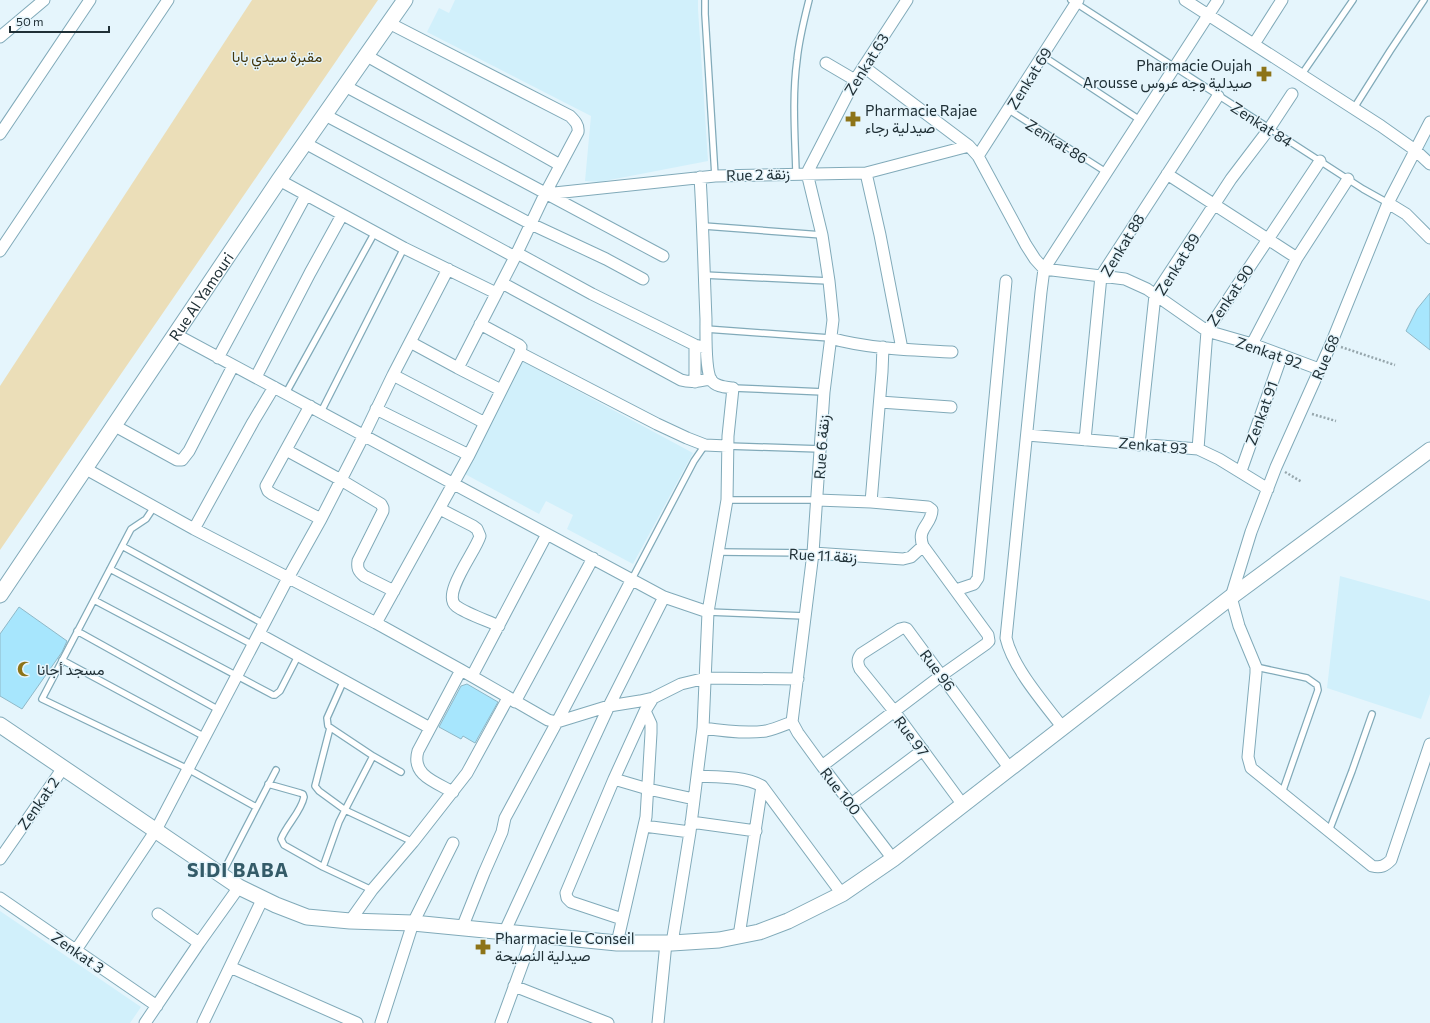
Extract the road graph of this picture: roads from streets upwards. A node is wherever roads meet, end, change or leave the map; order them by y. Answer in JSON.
{"nodes":[{"id":1,"x":44,"y":0,"type":"edge"},
{"id":2,"x":90,"y":0,"type":"edge"},
{"id":3,"x":168,"y":0,"type":"edge"},
{"id":4,"x":405,"y":0,"type":"edge"},
{"id":5,"x":907,"y":0,"type":"edge"},
{"id":6,"x":1185,"y":0,"type":"edge"},
{"id":7,"x":1218,"y":0,"type":"edge"},
{"id":8,"x":1282,"y":0,"type":"edge"},
{"id":9,"x":1075,"y":1,"type":"edge"},
{"id":10,"x":1209,"y":15,"type":"junction"},
{"id":11,"x":389,"y":23,"type":"junction"},
{"id":12,"x":0,"y":37,"type":"edge"},
{"id":13,"x":1254,"y":44,"type":"junction"},
{"id":14,"x":367,"y":56,"type":"junction"},
{"id":15,"x":826,"y":63,"type":"dead end"},
{"id":16,"x":864,"y":67,"type":"junction"},
{"id":17,"x":855,"y":80,"type":"junction"},
{"id":18,"x":346,"y":86,"type":"junction"},
{"id":19,"x":1292,"y":94,"type":"dead end"},
{"id":20,"x":1218,"y":96,"type":"road end"},
{"id":21,"x":325,"y":114,"type":"junction"},
{"id":22,"x":1430,"y":122,"type":"edge"},
{"id":23,"x":0,"y":134,"type":"edge"},
{"id":24,"x":306,"y":143,"type":"junction"},
{"id":25,"x":969,"y":146,"type":"junction"},
{"id":26,"x":1415,"y":150,"type":"junction"},
{"id":27,"x":978,"y":156,"type":"junction"},
{"id":28,"x":1320,"y":161,"type":"road end"},
{"id":29,"x":1430,"y":164,"type":"edge"},
{"id":30,"x":560,"y":165,"type":"junction"},
{"id":31,"x":801,"y":173,"type":"junction"},
{"id":32,"x":866,"y":173,"type":"junction"},
{"id":33,"x":1167,"y":174,"type":"junction"},
{"id":34,"x":700,"y":177,"type":"junction"},
{"id":35,"x":1348,"y":179,"type":"road end"},
{"id":36,"x":279,"y":180,"type":"junction"},
{"id":37,"x":545,"y":194,"type":"junction"},
{"id":38,"x":306,"y":195,"type":"junction"},
{"id":39,"x":1388,"y":203,"type":"junction"},
{"id":40,"x":1215,"y":205,"type":"junction"},
{"id":41,"x":342,"y":215,"type":"junction"},
{"id":42,"x":531,"y":224,"type":"junction"},
{"id":43,"x":1430,"y":238,"type":"edge"},
{"id":44,"x":1267,"y":240,"type":"junction"},
{"id":45,"x":0,"y":251,"type":"edge"},
{"id":46,"x":516,"y":255,"type":"junction"},
{"id":47,"x":663,"y":256,"type":"dead end"},
{"id":48,"x":1297,"y":258,"type":"junction"},
{"id":49,"x":448,"y":269,"type":"junction"},
{"id":50,"x":1044,"y":269,"type":"junction"},
{"id":51,"x":1101,"y":276,"type":"junction"},
{"id":52,"x":643,"y":279,"type":"dead end"},
{"id":53,"x":1006,"y":281,"type":"dead end"},
{"id":54,"x":502,"y":283,"type":"junction"},
{"id":55,"x":496,"y":293,"type":"junction"},
{"id":56,"x":1155,"y":295,"type":"junction"},
{"id":57,"x":480,"y":324,"type":"junction"},
{"id":58,"x":1207,"y":331,"type":"junction"},
{"id":59,"x":175,"y":334,"type":"junction"},
{"id":60,"x":830,"y":338,"type":"junction"},
{"id":61,"x":410,"y":342,"type":"junction"},
{"id":62,"x":1252,"y":344,"type":"junction"},
{"id":63,"x":701,"y":347,"type":"junction"},
{"id":64,"x":883,"y":347,"type":"junction"},
{"id":65,"x":902,"y":349,"type":"junction"},
{"id":66,"x":952,"y":352,"type":"dead end"},
{"id":67,"x":520,"y":353,"type":"junction"},
{"id":68,"x":1282,"y":355,"type":"junction"},
{"id":69,"x":218,"y":358,"type":"junction"},
{"id":70,"x":233,"y":366,"type":"junction"},
{"id":71,"x":458,"y":368,"type":"junction"},
{"id":72,"x":1319,"y":369,"type":"junction"},
{"id":73,"x":393,"y":375,"type":"junction"},
{"id":74,"x":256,"y":377,"type":"junction"},
{"id":75,"x":711,"y":380,"type":"junction"},
{"id":76,"x":695,"y":382,"type":"junction"},
{"id":77,"x":274,"y":387,"type":"junction"},
{"id":78,"x":501,"y":390,"type":"junction"},
{"id":79,"x":880,"y":402,"type":"junction"},
{"id":80,"x":310,"y":406,"type":"junction"},
{"id":81,"x":951,"y":407,"type":"dead end"},
{"id":82,"x":376,"y":409,"type":"junction"},
{"id":83,"x":485,"y":423,"type":"junction"},
{"id":84,"x":115,"y":426,"type":"junction"},
{"id":85,"x":364,"y":435,"type":"junction"},
{"id":86,"x":1027,"y":435,"type":"junction"},
{"id":87,"x":1085,"y":440,"type":"junction"},
{"id":88,"x":1140,"y":445,"type":"junction"},
{"id":89,"x":728,"y":446,"type":"junction"},
{"id":90,"x":1198,"y":449,"type":"junction"},
{"id":91,"x":286,"y":450,"type":"junction"},
{"id":92,"x":1430,"y":450,"type":"edge"},
{"id":93,"x":469,"y":454,"type":"junction"},
{"id":94,"x":86,"y":469,"type":"junction"},
{"id":95,"x":1241,"y":471,"type":"junction"},
{"id":96,"x":341,"y":480,"type":"junction"},
{"id":97,"x":453,"y":483,"type":"junction"},
{"id":98,"x":1268,"y":489,"type":"junction"},
{"id":99,"x":817,"y":500,"type":"junction"},
{"id":100,"x":871,"y":502,"type":"junction"},
{"id":101,"x":440,"y":508,"type":"junction"},
{"id":102,"x":321,"y":519,"type":"junction"},
{"id":103,"x":194,"y":529,"type":"junction"},
{"id":104,"x":547,"y":534,"type":"junction"},
{"id":105,"x":923,"y":546,"type":"junction"},
{"id":106,"x":813,"y":553,"type":"junction"},
{"id":107,"x":593,"y":558,"type":"junction"},
{"id":108,"x":288,"y":578,"type":"junction"},
{"id":109,"x":632,"y":579,"type":"junction"},
{"id":110,"x":394,"y":590,"type":"junction"},
{"id":111,"x":956,"y":590,"type":"junction"},
{"id":112,"x":0,"y":595,"type":"edge"},
{"id":113,"x":664,"y":597,"type":"junction"},
{"id":114,"x":1231,"y":598,"type":"junction"},
{"id":115,"x":708,"y":612,"type":"junction"},
{"id":116,"x":376,"y":623,"type":"junction"},
{"id":117,"x":499,"y":626,"type":"junction"},
{"id":118,"x":259,"y":634,"type":"junction"},
{"id":119,"x":860,"y":669,"type":"joint"},
{"id":120,"x":461,"y":670,"type":"junction"},
{"id":121,"x":942,"y":675,"type":"junction"},
{"id":122,"x":472,"y":676,"type":"junction"},
{"id":123,"x":706,"y":678,"type":"junction"},
{"id":124,"x":798,"y":679,"type":"junction"},
{"id":125,"x":653,"y":698,"type":"junction"},
{"id":126,"x":512,"y":700,"type":"junction"},
{"id":127,"x":609,"y":706,"type":"junction"},
{"id":128,"x":894,"y":711,"type":"junction"},
{"id":129,"x":645,"y":712,"type":"junction"},
{"id":130,"x":557,"y":722,"type":"junction"},
{"id":131,"x":792,"y":722,"type":"junction"},
{"id":132,"x":0,"y":725,"type":"edge"},
{"id":133,"x":430,"y":728,"type":"junction"},
{"id":134,"x":703,"y":728,"type":"junction"},
{"id":135,"x":1063,"y":728,"type":"junction"},
{"id":136,"x":1430,"y":744,"type":"edge"},
{"id":137,"x":923,"y":750,"type":"junction"},
{"id":138,"x":822,"y":766,"type":"junction"},
{"id":139,"x":63,"y":768,"type":"junction"},
{"id":140,"x":1010,"y":768,"type":"junction"},
{"id":141,"x":697,"y":776,"type":"junction"},
{"id":142,"x":614,"y":779,"type":"junction"},
{"id":143,"x":762,"y":786,"type":"junction"},
{"id":144,"x":648,"y":789,"type":"junction"},
{"id":145,"x":453,"y":792,"type":"junction"},
{"id":146,"x":694,"y":799,"type":"junction"},
{"id":147,"x":851,"y":804,"type":"junction"},
{"id":148,"x":963,"y":805,"type":"junction"},
{"id":149,"x":644,"y":826,"type":"junction"},
{"id":150,"x":690,"y":827,"type":"junction"},
{"id":151,"x":156,"y":830,"type":"junction"},
{"id":152,"x":756,"y":831,"type":"junction"},
{"id":153,"x":453,"y":843,"type":"dead end"},
{"id":154,"x":0,"y":858,"type":"edge"},
{"id":155,"x":893,"y":859,"type":"junction"},
{"id":156,"x":239,"y":888,"type":"junction"},
{"id":157,"x":842,"y":894,"type":"junction"},
{"id":158,"x":0,"y":898,"type":"edge"},
{"id":159,"x":263,"y":898,"type":"junction"},
{"id":160,"x":158,"y":914,"type":"dead end"},
{"id":161,"x":622,"y":919,"type":"junction"},
{"id":162,"x":350,"y":921,"type":"junction"},
{"id":163,"x":413,"y":923,"type":"junction"},
{"id":164,"x":462,"y":928,"type":"junction"},
{"id":165,"x":504,"y":932,"type":"junction"},
{"id":166,"x":533,"y":935,"type":"junction"},
{"id":167,"x":739,"y":936,"type":"junction"},
{"id":168,"x":199,"y":943,"type":"junction"},
{"id":169,"x":617,"y":943,"type":"junction"},
{"id":170,"x":669,"y":943,"type":"junction"},
{"id":171,"x":76,"y":950,"type":"junction"},
{"id":172,"x":230,"y":967,"type":"junction"},
{"id":173,"x":514,"y":986,"type":"junction"},
{"id":174,"x":157,"y":1006,"type":"junction"},
{"id":175,"x":208,"y":1022,"type":"edge"},
{"id":176,"x":145,"y":1023,"type":"edge"},
{"id":177,"x":356,"y":1023,"type":"edge"},
{"id":178,"x":381,"y":1023,"type":"edge"},
{"id":179,"x":501,"y":1023,"type":"edge"},
{"id":180,"x":608,"y":1023,"type":"edge"},
{"id":181,"x":658,"y":1023,"type":"edge"}],
"edges":[{"from":1,"to":12,"type":"street"},
{"from":2,"to":23,"type":"street"},
{"from":3,"to":45,"type":"street"},
{"from":4,"to":11,"type":"street","name":"Rue Al Yamouri"},
{"from":5,"to":16,"type":"street","name":"Zenkat 63"},
{"from":6,"to":10,"type":"street"},
{"from":7,"to":10,"type":"street"},
{"from":8,"to":13,"type":"street"},
{"from":9,"to":27,"type":"street","name":"Zenkat 69"},
{"from":10,"to":13,"type":"street"},
{"from":10,"to":50,"type":"street"},
{"from":11,"to":14,"type":"street","name":"Rue Al Yamouri"},
{"from":11,"to":30,"type":"street"},
{"from":13,"to":26,"type":"street"},
{"from":14,"to":18,"type":"street","name":"Rue Al Yamouri"},
{"from":14,"to":30,"type":"street"},
{"from":15,"to":17,"type":"street"},
{"from":16,"to":17,"type":"street","name":"Zenkat 63"},
{"from":16,"to":25,"type":"street"},
{"from":17,"to":31,"type":"street","name":"Zenkat 63"},
{"from":18,"to":21,"type":"street","name":"Rue Al Yamouri"},
{"from":18,"to":37,"type":"street"},
{"from":19,"to":40,"type":"street","name":"Zenkat 89"},
{"from":20,"to":33,"type":"street","name":"Zenkat 88"},
{"from":21,"to":24,"type":"street","name":"Rue Al Yamouri"},
{"from":21,"to":42,"type":"street"},
{"from":22,"to":26,"type":"street","name":"Rue 68"},
{"from":24,"to":36,"type":"street","name":"Rue Al Yamouri"},
{"from":24,"to":46,"type":"street"},
{"from":25,"to":27,"type":"street"},
{"from":25,"to":32,"type":"street","name":"Rue 2 زنقة"},
{"from":26,"to":29,"type":"street"},
{"from":26,"to":39,"type":"street","name":"Rue 68"},
{"from":27,"to":50,"type":"street"},
{"from":28,"to":44,"type":"street","name":"Zenkat 90"},
{"from":30,"to":37,"type":"street"},
{"from":31,"to":32,"type":"street","name":"Rue 2 زنقة"},
{"from":31,"to":34,"type":"street","name":"Rue 2 زنقة"},
{"from":31,"to":60,"type":"street","name":"Rue 6 زنقة"},
{"from":32,"to":65,"type":"street"},
{"from":33,"to":40,"type":"street"},
{"from":33,"to":51,"type":"street","name":"Zenkat 88"},
{"from":34,"to":37,"type":"street","name":"Rue 2 زنقة"},
{"from":34,"to":63,"type":"street"},
{"from":35,"to":48,"type":"street"},
{"from":36,"to":38,"type":"street"},
{"from":36,"to":59,"type":"street","name":"Rue Al Yamouri"},
{"from":37,"to":42,"type":"street"},
{"from":37,"to":47,"type":"street"},
{"from":38,"to":41,"type":"street"},
{"from":38,"to":69,"type":"street"},
{"from":39,"to":43,"type":"street","name":"Zenkat 84"},
{"from":39,"to":72,"type":"street","name":"Rue 68"},
{"from":40,"to":44,"type":"street"},
{"from":40,"to":56,"type":"street","name":"Zenkat 89"},
{"from":41,"to":49,"type":"street"},
{"from":41,"to":74,"type":"street"},
{"from":42,"to":46,"type":"street"},
{"from":42,"to":52,"type":"street"},
{"from":44,"to":48,"type":"street"},
{"from":44,"to":58,"type":"street","name":"Zenkat 90"},
{"from":46,"to":54,"type":"street"},
{"from":46,"to":63,"type":"street"},
{"from":48,"to":62,"type":"street"},
{"from":49,"to":55,"type":"street"},
{"from":49,"to":61,"type":"street"},
{"from":50,"to":51,"type":"street","name":"Zenkat 92"},
{"from":50,"to":86,"type":"street"},
{"from":51,"to":56,"type":"street","name":"Zenkat 92"},
{"from":51,"to":87,"type":"street","name":"Zenkat 88"},
{"from":53,"to":111,"type":"street"},
{"from":54,"to":55,"type":"street"},
{"from":54,"to":76,"type":"street"},
{"from":55,"to":57,"type":"street"},
{"from":56,"to":58,"type":"street","name":"Zenkat 92"},
{"from":56,"to":88,"type":"street","name":"Zenkat 89"},
{"from":57,"to":67,"type":"street"},
{"from":57,"to":71,"type":"street"},
{"from":58,"to":62,"type":"street","name":"Zenkat 92"},
{"from":58,"to":90,"type":"street","name":"Zenkat 90"},
{"from":59,"to":69,"type":"street"},
{"from":59,"to":84,"type":"street","name":"Rue Al Yamouri"},
{"from":60,"to":64,"type":"street"},
{"from":60,"to":99,"type":"street","name":"Rue 6 زنقة"},
{"from":61,"to":71,"type":"street"},
{"from":61,"to":73,"type":"street"},
{"from":62,"to":68,"type":"street","name":"Zenkat 92"},
{"from":63,"to":75,"type":"street"},
{"from":63,"to":76,"type":"street"},
{"from":64,"to":65,"type":"street"},
{"from":64,"to":79,"type":"street"},
{"from":65,"to":66,"type":"street"},
{"from":67,"to":78,"type":"street"},
{"from":67,"to":89,"type":"street"},
{"from":68,"to":72,"type":"street","name":"Zenkat 92"},
{"from":68,"to":95,"type":"street","name":"Zenkat 91"},
{"from":69,"to":70,"type":"street"},
{"from":70,"to":74,"type":"street"},
{"from":70,"to":84,"type":"street"},
{"from":71,"to":78,"type":"street"},
{"from":72,"to":98,"type":"street","name":"Rue 68"},
{"from":73,"to":82,"type":"street"},
{"from":73,"to":83,"type":"street"},
{"from":74,"to":77,"type":"street"},
{"from":75,"to":76,"type":"street"},
{"from":75,"to":89,"type":"street"},
{"from":77,"to":80,"type":"street"},
{"from":77,"to":103,"type":"street"},
{"from":78,"to":83,"type":"street"},
{"from":79,"to":81,"type":"street"},
{"from":79,"to":100,"type":"street"},
{"from":80,"to":85,"type":"street"},
{"from":80,"to":91,"type":"street"},
{"from":82,"to":85,"type":"street"},
{"from":82,"to":93,"type":"street"},
{"from":83,"to":93,"type":"street"},
{"from":84,"to":94,"type":"street","name":"Rue Al Yamouri"},
{"from":85,"to":96,"type":"street"},
{"from":85,"to":97,"type":"street"},
{"from":86,"to":87,"type":"street","name":"Zenkat 93"},
{"from":86,"to":135,"type":"street"},
{"from":87,"to":88,"type":"street","name":"Zenkat 93"},
{"from":88,"to":90,"type":"street","name":"Zenkat 93"},
{"from":89,"to":115,"type":"street"},
{"from":90,"to":95,"type":"street","name":"Zenkat 93"},
{"from":91,"to":96,"type":"street"},
{"from":91,"to":102,"type":"street"},
{"from":92,"to":114,"type":"street"},
{"from":93,"to":97,"type":"street"},
{"from":94,"to":103,"type":"street"},
{"from":94,"to":112,"type":"street","name":"Rue Al Yamouri"},
{"from":95,"to":98,"type":"street","name":"Zenkat 93"},
{"from":96,"to":102,"type":"street"},
{"from":96,"to":110,"type":"street"},
{"from":97,"to":101,"type":"street"},
{"from":97,"to":104,"type":"street"},
{"from":98,"to":114,"type":"street","name":"Rue 68"},
{"from":99,"to":100,"type":"street"},
{"from":99,"to":106,"type":"street","name":"Rue 6 زنقة"},
{"from":100,"to":105,"type":"street"},
{"from":101,"to":110,"type":"street"},
{"from":101,"to":117,"type":"street"},
{"from":102,"to":108,"type":"street"},
{"from":103,"to":108,"type":"street"},
{"from":104,"to":107,"type":"street"},
{"from":104,"to":117,"type":"street"},
{"from":105,"to":106,"type":"street","name":"Rue 11 زنقة"},
{"from":105,"to":111,"type":"street"},
{"from":106,"to":124,"type":"street","name":"Rue 6 زنقة"},
{"from":107,"to":109,"type":"street"},
{"from":107,"to":126,"type":"street"},
{"from":108,"to":116,"type":"street"},
{"from":108,"to":118,"type":"street"},
{"from":109,"to":113,"type":"street"},
{"from":109,"to":130,"type":"street"},
{"from":110,"to":116,"type":"street"},
{"from":111,"to":121,"type":"street"},
{"from":113,"to":115,"type":"street"},
{"from":113,"to":127,"type":"street"},
{"from":114,"to":135,"type":"street"},
{"from":114,"to":136,"type":"street"},
{"from":115,"to":123,"type":"street"},
{"from":116,"to":120,"type":"street"},
{"from":117,"to":122,"type":"street"},
{"from":118,"to":133,"type":"street"},
{"from":118,"to":151,"type":"street"},
{"from":119,"to":121,"type":"street","name":"Rue 96"},
{"from":119,"to":128,"type":"street","name":"Rue 97"},
{"from":120,"to":122,"type":"street"},
{"from":120,"to":133,"type":"street"},
{"from":121,"to":128,"type":"street"},
{"from":121,"to":140,"type":"street","name":"Rue 96"},
{"from":122,"to":126,"type":"street"},
{"from":123,"to":124,"type":"street"},
{"from":123,"to":125,"type":"street"},
{"from":123,"to":134,"type":"street"},
{"from":124,"to":131,"type":"street","name":"Rue 6 زنقة"},
{"from":125,"to":127,"type":"street"},
{"from":125,"to":129,"type":"street"},
{"from":126,"to":130,"type":"street"},
{"from":126,"to":145,"type":"street"},
{"from":127,"to":130,"type":"street"},
{"from":127,"to":165,"type":"street"},
{"from":128,"to":137,"type":"street","name":"Rue 97"},
{"from":128,"to":138,"type":"street"},
{"from":129,"to":142,"type":"street"},
{"from":129,"to":144,"type":"street"},
{"from":130,"to":164,"type":"street"},
{"from":131,"to":134,"type":"street"},
{"from":131,"to":138,"type":"street","name":"Rue 100"},
{"from":132,"to":139,"type":"street"},
{"from":133,"to":145,"type":"street"},
{"from":134,"to":141,"type":"street"},
{"from":135,"to":140,"type":"street"},
{"from":137,"to":147,"type":"street"},
{"from":137,"to":148,"type":"street","name":"Rue 97"},
{"from":138,"to":147,"type":"street","name":"Rue 100"},
{"from":139,"to":151,"type":"street"},
{"from":139,"to":154,"type":"street","name":"Zenkat 2"},
{"from":140,"to":148,"type":"street"},
{"from":141,"to":143,"type":"street"},
{"from":141,"to":146,"type":"street"},
{"from":142,"to":144,"type":"street"},
{"from":142,"to":161,"type":"street"},
{"from":143,"to":152,"type":"street"},
{"from":143,"to":157,"type":"street"},
{"from":144,"to":146,"type":"street"},
{"from":144,"to":149,"type":"street"},
{"from":145,"to":162,"type":"street"},
{"from":146,"to":150,"type":"street"},
{"from":147,"to":155,"type":"street","name":"Rue 100"},
{"from":148,"to":155,"type":"street"},
{"from":149,"to":150,"type":"street"},
{"from":149,"to":161,"type":"street"},
{"from":150,"to":152,"type":"street"},
{"from":150,"to":170,"type":"street"},
{"from":151,"to":156,"type":"street"},
{"from":151,"to":171,"type":"street"},
{"from":152,"to":167,"type":"street"},
{"from":153,"to":163,"type":"street"},
{"from":155,"to":157,"type":"street"},
{"from":156,"to":159,"type":"street"},
{"from":156,"to":168,"type":"street"},
{"from":157,"to":167,"type":"street"},
{"from":158,"to":171,"type":"street","name":"Zenkat 3"},
{"from":159,"to":162,"type":"street"},
{"from":159,"to":172,"type":"street"},
{"from":160,"to":168,"type":"street"},
{"from":161,"to":169,"type":"street"},
{"from":162,"to":163,"type":"street"},
{"from":163,"to":164,"type":"street"},
{"from":163,"to":178,"type":"street"},
{"from":164,"to":165,"type":"street"},
{"from":165,"to":166,"type":"street"},
{"from":166,"to":169,"type":"street"},
{"from":166,"to":173,"type":"street"},
{"from":167,"to":170,"type":"street"},
{"from":168,"to":174,"type":"street"},
{"from":169,"to":170,"type":"street"},
{"from":170,"to":181,"type":"street"},
{"from":171,"to":174,"type":"street","name":"Zenkat 3"},
{"from":172,"to":175,"type":"street"},
{"from":172,"to":177,"type":"street"},
{"from":173,"to":179,"type":"street"},
{"from":173,"to":180,"type":"street"},
{"from":174,"to":176,"type":"street"}]}
